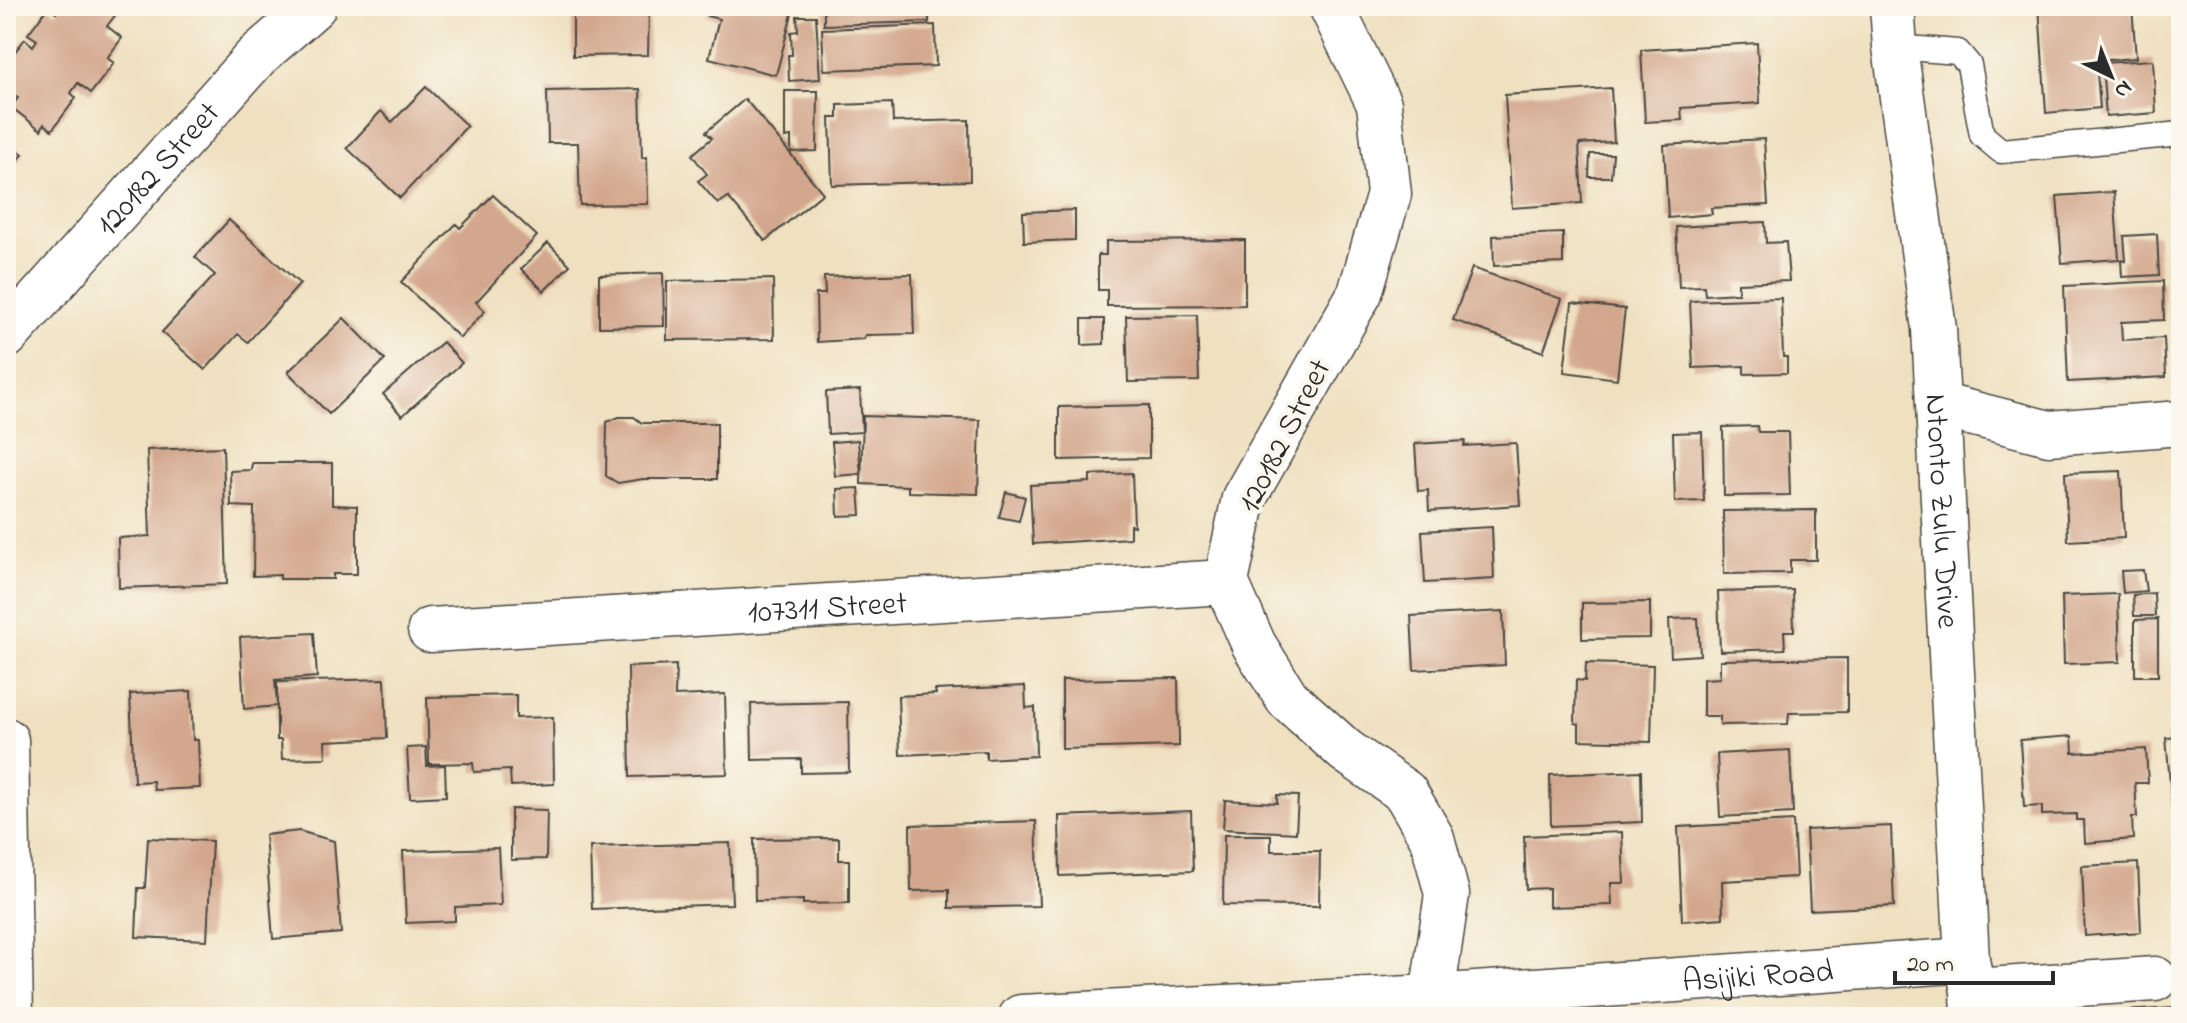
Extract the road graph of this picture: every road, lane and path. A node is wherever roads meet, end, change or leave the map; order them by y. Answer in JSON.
{"nodes":[{"id":1,"x":314,"y":6,"type":"edge"},
{"id":2,"x":1331,"y":6,"type":"edge"},
{"id":3,"x":1894,"y":27,"type":"edge"},
{"id":4,"x":2181,"y":134,"type":"edge"},
{"id":5,"x":6,"y":336,"type":"edge"},
{"id":6,"x":1939,"y":405,"type":"junction"},
{"id":7,"x":2181,"y":423,"type":"edge"},
{"id":8,"x":1226,"y":582,"type":"junction"},
{"id":9,"x":430,"y":630,"type":"dead end"},
{"id":10,"x":6,"y":740,"type":"edge"},
{"id":11,"x":2155,"y":979,"type":"dead end"},
{"id":12,"x":1971,"y":989,"type":"edge"},
{"id":13,"x":1432,"y":997,"type":"junction"},
{"id":14,"x":1214,"y":1013,"type":"edge"},
{"id":15,"x":11,"y":1017,"type":"edge"},
{"id":16,"x":1021,"y":1017,"type":"edge"}],
"edges":[{"from":1,"to":5,"type":"street","name":"120182 Street"},
{"from":2,"to":8,"type":"street","name":"120182 Street"},
{"from":3,"to":4,"type":"lane"},
{"from":3,"to":6,"type":"street","name":"Ntonto Zulu Drive"},
{"from":6,"to":7,"type":"street"},
{"from":6,"to":12,"type":"street","name":"Ntonto Zulu Drive"},
{"from":8,"to":9,"type":"street","name":"107311 Street"},
{"from":8,"to":13,"type":"street"},
{"from":10,"to":15,"type":"street"},
{"from":11,"to":12,"type":"street","name":"Asijiki Road"},
{"from":12,"to":13,"type":"street","name":"Asijiki Road"},
{"from":13,"to":14,"type":"street","name":"Asijiki Road"},
{"from":14,"to":16,"type":"street","name":"Asijiki Road"}]}
